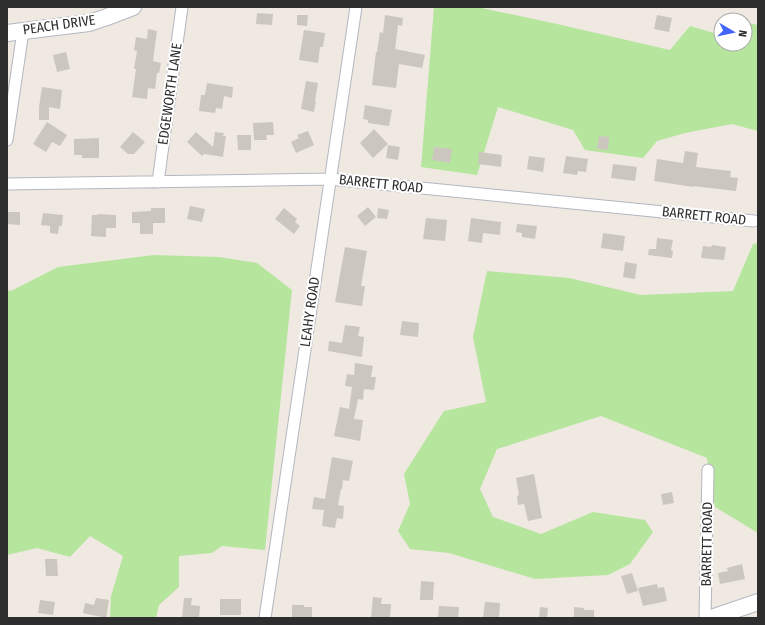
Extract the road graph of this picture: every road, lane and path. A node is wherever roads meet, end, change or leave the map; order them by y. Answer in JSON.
{"nodes":[{"id":1,"x":133,"y":7,"type":"edge"},
{"id":2,"x":182,"y":7,"type":"edge"},
{"id":3,"x":356,"y":7,"type":"edge"},
{"id":4,"x":15,"y":32,"type":"edge"},
{"id":5,"x":7,"y":140,"type":"edge"},
{"id":6,"x":330,"y":179,"type":"junction"},
{"id":7,"x":158,"y":182,"type":"junction"},
{"id":8,"x":7,"y":184,"type":"edge"},
{"id":9,"x":754,"y":221,"type":"dead end"},
{"id":10,"x":708,"y":470,"type":"dead end"},
{"id":11,"x":758,"y":602,"type":"edge"},
{"id":12,"x":264,"y":618,"type":"edge"},
{"id":13,"x":705,"y":618,"type":"edge"},
{"id":14,"x":711,"y":618,"type":"edge"}],
"edges":[{"from":1,"to":4,"type":"main road","name":"PEACH DRIVE"},
{"from":2,"to":7,"type":"street","name":"EDGEWORTH LANE"},
{"from":3,"to":6,"type":"street","name":"LEAHY ROAD"},
{"from":4,"to":5,"type":"street"},
{"from":6,"to":7,"type":"street","name":"BARRETT ROAD"},
{"from":6,"to":9,"type":"street","name":"BARRETT ROAD"},
{"from":6,"to":12,"type":"street","name":"LEAHY ROAD"},
{"from":7,"to":8,"type":"street","name":"BARRETT ROAD"},
{"from":10,"to":13,"type":"street","name":"BARRETT ROAD"},
{"from":11,"to":14,"type":"main road"}]}
